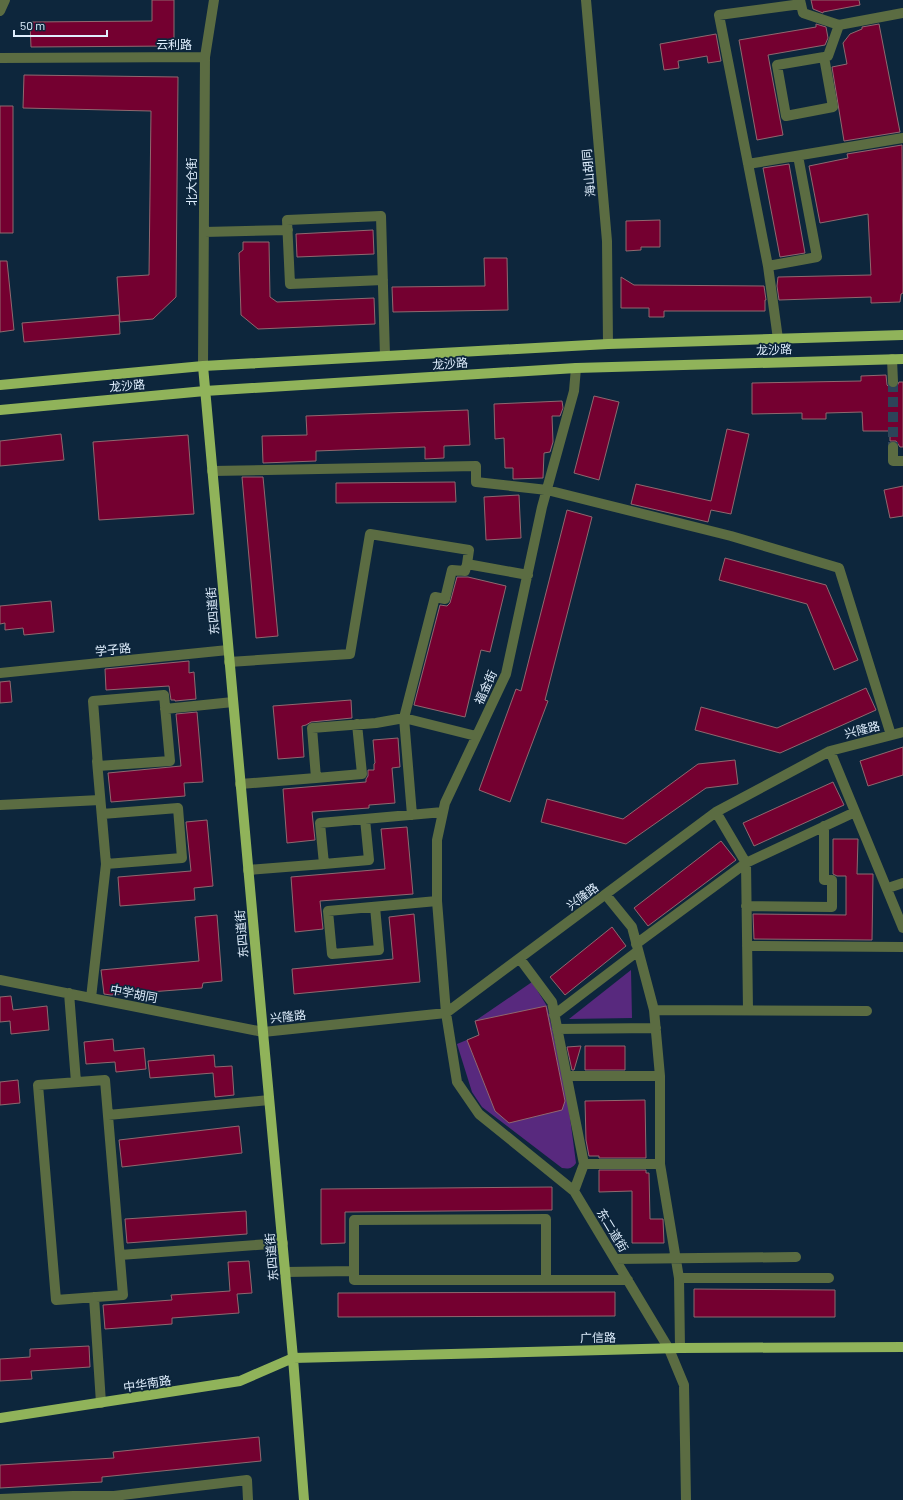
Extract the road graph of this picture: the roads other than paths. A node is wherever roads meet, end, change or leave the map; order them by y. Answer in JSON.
{"nodes":[{"id":1,"x":6,"y":0,"type":"edge"},
{"id":2,"x":214,"y":0,"type":"edge"},
{"id":3,"x":586,"y":0,"type":"edge"},
{"id":4,"x":801,"y":2,"type":"edge"},
{"id":5,"x":0,"y":11,"type":"edge"},
{"id":6,"x":903,"y":13,"type":"edge"},
{"id":7,"x":839,"y":25,"type":"junction"},
{"id":8,"x":204,"y":57,"type":"junction"},
{"id":9,"x":824,"y":57,"type":"junction"},
{"id":10,"x":0,"y":58,"type":"edge"},
{"id":11,"x":903,"y":138,"type":"edge"},
{"id":12,"x":798,"y":156,"type":"junction"},
{"id":13,"x":748,"y":164,"type":"junction"},
{"id":14,"x":288,"y":230,"type":"junction"},
{"id":15,"x":204,"y":232,"type":"junction"},
{"id":16,"x":768,"y":266,"type":"junction"},
{"id":17,"x":383,"y":280,"type":"junction"},
{"id":18,"x":903,"y":335,"type":"edge"},
{"id":19,"x":778,"y":339,"type":"junction"},
{"id":20,"x":608,"y":344,"type":"junction"},
{"id":21,"x":385,"y":356,"type":"junction"},
{"id":22,"x":892,"y":359,"type":"junction"},
{"id":23,"x":903,"y":359,"type":"edge"},
{"id":24,"x":203,"y":366,"type":"junction"},
{"id":25,"x":576,"y":368,"type":"junction"},
{"id":26,"x":892,"y":382,"type":"tunnel mouth"},
{"id":27,"x":0,"y":385,"type":"edge"},
{"id":28,"x":205,"y":391,"type":"junction"},
{"id":29,"x":0,"y":410,"type":"edge"},
{"id":30,"x":893,"y":447,"type":"tunnel mouth"},
{"id":31,"x":903,"y":461,"type":"edge"},
{"id":32,"x":212,"y":471,"type":"junction"},
{"id":33,"x":547,"y":490,"type":"junction"},
{"id":34,"x":467,"y":564,"type":"junction"},
{"id":35,"x":528,"y":575,"type":"junction"},
{"id":36,"x":228,"y":650,"type":"junction"},
{"id":37,"x":229,"y":662,"type":"junction"},
{"id":38,"x":0,"y":673,"type":"edge"},
{"id":39,"x":233,"y":702,"type":"junction"},
{"id":40,"x":165,"y":709,"type":"junction"},
{"id":41,"x":404,"y":718,"type":"junction"},
{"id":42,"x":358,"y":724,"type":"junction"},
{"id":43,"x":903,"y":732,"type":"edge"},
{"id":44,"x":891,"y":735,"type":"junction"},
{"id":45,"x":476,"y":736,"type":"junction"},
{"id":46,"x":830,"y":751,"type":"junction"},
{"id":47,"x":97,"y":760,"type":"junction"},
{"id":48,"x":316,"y":778,"type":"junction"},
{"id":49,"x":240,"y":784,"type":"junction"},
{"id":50,"x":100,"y":800,"type":"junction"},
{"id":51,"x":0,"y":805,"type":"edge"},
{"id":52,"x":443,"y":812,"type":"junction"},
{"id":53,"x":716,"y":812,"type":"junction"},
{"id":54,"x":855,"y":812,"type":"junction"},
{"id":55,"x":102,"y":814,"type":"junction"},
{"id":56,"x":412,"y":815,"type":"junction"},
{"id":57,"x":365,"y":819,"type":"junction"},
{"id":58,"x":824,"y":826,"type":"junction"},
{"id":59,"x":746,"y":863,"type":"junction"},
{"id":60,"x":106,"y":864,"type":"junction"},
{"id":61,"x":324,"y":864,"type":"junction"},
{"id":62,"x":248,"y":870,"type":"junction"},
{"id":63,"x":903,"y":883,"type":"edge"},
{"id":64,"x":888,"y":888,"type":"junction"},
{"id":65,"x":606,"y":895,"type":"junction"},
{"id":66,"x":437,"y":901,"type":"junction"},
{"id":67,"x":746,"y":906,"type":"junction"},
{"id":68,"x":375,"y":907,"type":"junction"},
{"id":69,"x":903,"y":928,"type":"edge"},
{"id":70,"x":747,"y":946,"type":"junction"},
{"id":71,"x":903,"y":947,"type":"edge"},
{"id":72,"x":637,"y":948,"type":"junction"},
{"id":73,"x":520,"y":958,"type":"junction"},
{"id":74,"x":0,"y":980,"type":"edge"},
{"id":75,"x":69,"y":993,"type":"junction"},
{"id":76,"x":91,"y":998,"type":"junction"},
{"id":77,"x":654,"y":1010,"type":"junction"},
{"id":78,"x":748,"y":1010,"type":"junction"},
{"id":79,"x":867,"y":1011,"type":"dead end"},
{"id":80,"x":446,"y":1013,"type":"junction"},
{"id":81,"x":554,"y":1015,"type":"junction"},
{"id":82,"x":656,"y":1028,"type":"junction"},
{"id":83,"x":557,"y":1029,"type":"junction"},
{"id":84,"x":263,"y":1032,"type":"junction"},
{"id":85,"x":567,"y":1076,"type":"junction"},
{"id":86,"x":660,"y":1076,"type":"junction"},
{"id":87,"x":76,"y":1082,"type":"junction"},
{"id":88,"x":269,"y":1100,"type":"junction"},
{"id":89,"x":108,"y":1115,"type":"junction"},
{"id":90,"x":584,"y":1164,"type":"junction"},
{"id":91,"x":660,"y":1164,"type":"junction"},
{"id":92,"x":574,"y":1191,"type":"junction"},
{"id":93,"x":282,"y":1243,"type":"junction"},
{"id":94,"x":120,"y":1256,"type":"junction"},
{"id":95,"x":796,"y":1257,"type":"dead end"},
{"id":96,"x":675,"y":1258,"type":"junction"},
{"id":97,"x":615,"y":1259,"type":"junction"},
{"id":98,"x":354,"y":1271,"type":"junction"},
{"id":99,"x":285,"y":1272,"type":"junction"},
{"id":100,"x":679,"y":1278,"type":"junction"},
{"id":101,"x":829,"y":1278,"type":"dead end"},
{"id":102,"x":546,"y":1280,"type":"junction"},
{"id":103,"x":628,"y":1280,"type":"junction"},
{"id":104,"x":94,"y":1297,"type":"junction"},
{"id":105,"x":903,"y":1347,"type":"edge"},
{"id":106,"x":680,"y":1348,"type":"junction"},
{"id":107,"x":669,"y":1349,"type":"junction"},
{"id":108,"x":294,"y":1358,"type":"junction"},
{"id":109,"x":101,"y":1403,"type":"junction"},
{"id":110,"x":0,"y":1418,"type":"edge"},
{"id":111,"x":73,"y":1498,"type":"edge"},
{"id":112,"x":114,"y":1498,"type":"edge"},
{"id":113,"x":0,"y":1499,"type":"edge"},
{"id":114,"x":248,"y":1500,"type":"edge"},
{"id":115,"x":304,"y":1500,"type":"edge"},
{"id":116,"x":686,"y":1500,"type":"edge"}],
"edges":[{"from":1,"to":5,"type":"street"},
{"from":2,"to":8,"type":"street","name":"北大仓街"},
{"from":3,"to":20,"type":"street","name":"海山胡同"},
{"from":4,"to":7,"type":"street"},
{"from":4,"to":13,"type":"street"},
{"from":6,"to":7,"type":"street"},
{"from":7,"to":9,"type":"street"},
{"from":8,"to":10,"type":"street","name":"云利路"},
{"from":8,"to":15,"type":"street","name":"北大仓街"},
{"from":9,"to":9,"type":"street"},
{"from":11,"to":12,"type":"street"},
{"from":12,"to":13,"type":"street"},
{"from":12,"to":16,"type":"street"},
{"from":13,"to":16,"type":"street"},
{"from":14,"to":15,"type":"street"},
{"from":14,"to":17,"type":"street"},
{"from":14,"to":17,"type":"street"},
{"from":15,"to":24,"type":"street","name":"北大仓街"},
{"from":16,"to":19,"type":"street"},
{"from":17,"to":21,"type":"street"},
{"from":18,"to":19,"type":"main road","name":"龙沙路"},
{"from":19,"to":20,"type":"main road","name":"龙沙路"},
{"from":20,"to":21,"type":"main road","name":"龙沙路"},
{"from":21,"to":24,"type":"main road","name":"龙沙路"},
{"from":22,"to":23,"type":"main road","name":"龙沙路"},
{"from":22,"to":25,"type":"main road","name":"龙沙路"},
{"from":22,"to":26,"type":"street"},
{"from":24,"to":27,"type":"main road","name":"龙沙路"},
{"from":24,"to":28,"type":"main road","name":"东四道街"},
{"from":25,"to":28,"type":"main road","name":"龙沙路"},
{"from":25,"to":33,"type":"street","name":"福金街"},
{"from":28,"to":29,"type":"main road","name":"龙沙路"},
{"from":28,"to":32,"type":"main road","name":"东四道街"},
{"from":30,"to":31,"type":"street"},
{"from":32,"to":33,"type":"street"},
{"from":32,"to":36,"type":"main road","name":"东四道街"},
{"from":33,"to":35,"type":"street","name":"福金街"},
{"from":33,"to":44,"type":"street"},
{"from":34,"to":35,"type":"street"},
{"from":34,"to":37,"type":"street"},
{"from":34,"to":41,"type":"street"},
{"from":35,"to":45,"type":"street","name":"福金街"},
{"from":36,"to":37,"type":"main road","name":"东四道街"},
{"from":36,"to":38,"type":"street","name":"学子路"},
{"from":37,"to":39,"type":"main road","name":"东四道街"},
{"from":39,"to":40,"type":"street"},
{"from":39,"to":49,"type":"main road","name":"东四道街"},
{"from":40,"to":47,"type":"street"},
{"from":40,"to":47,"type":"street"},
{"from":41,"to":42,"type":"street"},
{"from":41,"to":45,"type":"street"},
{"from":41,"to":56,"type":"street"},
{"from":42,"to":48,"type":"street"},
{"from":42,"to":48,"type":"street"},
{"from":43,"to":44,"type":"street","name":"兴隆路"},
{"from":44,"to":46,"type":"street","name":"兴隆路"},
{"from":45,"to":52,"type":"street","name":"福金街"},
{"from":46,"to":53,"type":"street","name":"兴隆路"},
{"from":46,"to":54,"type":"street"},
{"from":47,"to":50,"type":"street"},
{"from":48,"to":49,"type":"street"},
{"from":49,"to":62,"type":"main road","name":"东四道街"},
{"from":50,"to":51,"type":"street"},
{"from":50,"to":55,"type":"street"},
{"from":52,"to":56,"type":"street"},
{"from":52,"to":66,"type":"street","name":"福金街"},
{"from":53,"to":59,"type":"street"},
{"from":53,"to":65,"type":"street","name":"兴隆路"},
{"from":54,"to":58,"type":"street"},
{"from":54,"to":64,"type":"street"},
{"from":55,"to":60,"type":"street"},
{"from":55,"to":60,"type":"street"},
{"from":56,"to":57,"type":"street"},
{"from":57,"to":61,"type":"street"},
{"from":57,"to":61,"type":"street"},
{"from":58,"to":59,"type":"street"},
{"from":58,"to":67,"type":"street"},
{"from":59,"to":67,"type":"street"},
{"from":59,"to":72,"type":"street"},
{"from":60,"to":76,"type":"street"},
{"from":61,"to":62,"type":"street"},
{"from":62,"to":84,"type":"main road","name":"东四道街"},
{"from":63,"to":64,"type":"street"},
{"from":64,"to":69,"type":"street"},
{"from":65,"to":72,"type":"street"},
{"from":65,"to":73,"type":"street","name":"兴隆路"},
{"from":66,"to":68,"type":"street"},
{"from":66,"to":80,"type":"street","name":"福金街"},
{"from":67,"to":70,"type":"street"},
{"from":68,"to":68,"type":"street"},
{"from":70,"to":71,"type":"street"},
{"from":70,"to":78,"type":"street"},
{"from":72,"to":77,"type":"street"},
{"from":72,"to":81,"type":"street"},
{"from":73,"to":80,"type":"street","name":"兴隆路"},
{"from":73,"to":81,"type":"street"},
{"from":74,"to":75,"type":"street","name":"中学胡同"},
{"from":75,"to":76,"type":"street","name":"中学胡同"},
{"from":75,"to":87,"type":"street"},
{"from":76,"to":84,"type":"street","name":"中学胡同"},
{"from":77,"to":78,"type":"street"},
{"from":77,"to":82,"type":"street"},
{"from":78,"to":79,"type":"street"},
{"from":80,"to":84,"type":"street","name":"兴隆路"},
{"from":80,"to":92,"type":"street","name":"东二道街"},
{"from":81,"to":83,"type":"street"},
{"from":82,"to":83,"type":"street"},
{"from":82,"to":86,"type":"street"},
{"from":83,"to":85,"type":"street"},
{"from":84,"to":88,"type":"main road","name":"东四道街"},
{"from":85,"to":86,"type":"street"},
{"from":85,"to":90,"type":"street"},
{"from":86,"to":91,"type":"street"},
{"from":87,"to":89,"type":"street"},
{"from":87,"to":104,"type":"street"},
{"from":88,"to":89,"type":"street"},
{"from":88,"to":93,"type":"main road","name":"东四道街"},
{"from":89,"to":94,"type":"street"},
{"from":90,"to":91,"type":"street"},
{"from":90,"to":92,"type":"street"},
{"from":91,"to":96,"type":"street"},
{"from":92,"to":97,"type":"street","name":"东二道街"},
{"from":93,"to":94,"type":"street"},
{"from":93,"to":99,"type":"main road","name":"东四道街"},
{"from":94,"to":104,"type":"street"},
{"from":95,"to":96,"type":"street"},
{"from":96,"to":97,"type":"street"},
{"from":96,"to":100,"type":"street"},
{"from":97,"to":103,"type":"street","name":"东二道街"},
{"from":98,"to":99,"type":"street"},
{"from":98,"to":102,"type":"street"},
{"from":98,"to":102,"type":"street"},
{"from":99,"to":108,"type":"main road","name":"东四道街"},
{"from":100,"to":101,"type":"street"},
{"from":100,"to":106,"type":"street"},
{"from":102,"to":103,"type":"street"},
{"from":103,"to":107,"type":"street","name":"东二道街"},
{"from":104,"to":109,"type":"street"},
{"from":105,"to":106,"type":"main road","name":"广信路"},
{"from":106,"to":107,"type":"main road","name":"广信路"},
{"from":107,"to":108,"type":"main road","name":"广信路"},
{"from":107,"to":116,"type":"street","name":"东二道街"},
{"from":108,"to":109,"type":"main road","name":"中华南路"},
{"from":108,"to":115,"type":"main road","name":"东四道街"},
{"from":109,"to":110,"type":"main road","name":"中华南路"},
{"from":111,"to":112,"type":"street"},
{"from":111,"to":113,"type":"street"},
{"from":112,"to":114,"type":"street"}]}
